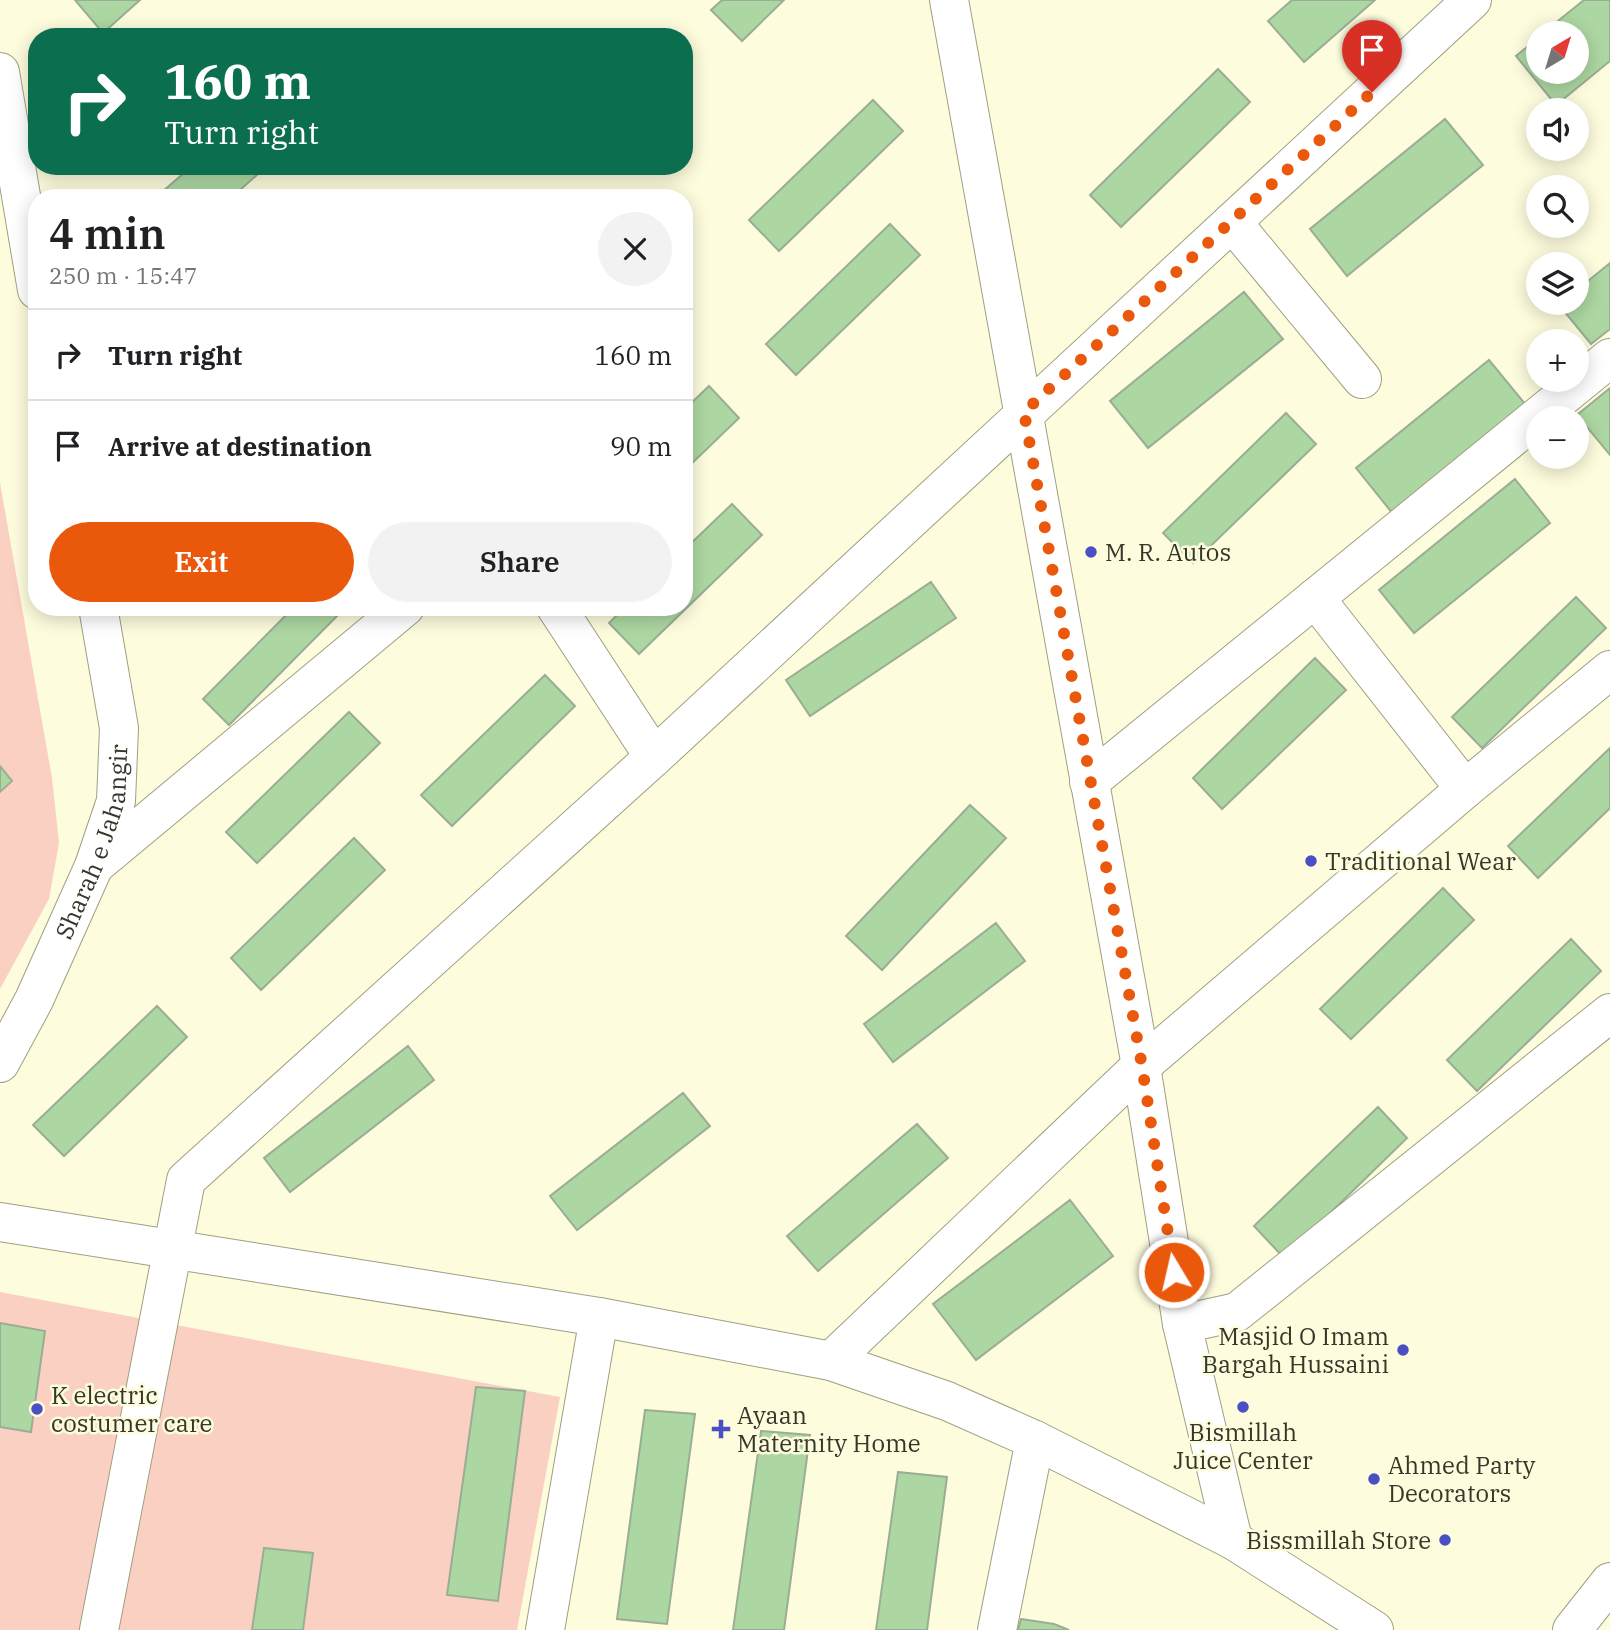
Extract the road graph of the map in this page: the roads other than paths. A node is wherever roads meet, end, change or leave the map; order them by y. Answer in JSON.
{"nodes":[{"id":1,"x":949,"y":0,"type":"edge"},
{"id":2,"x":1472,"y":0,"type":"edge"},
{"id":3,"x":0,"y":72,"type":"edge"},
{"id":4,"x":1232,"y":222,"type":"junction"},
{"id":5,"x":28,"y":237,"type":"edge"},
{"id":6,"x":1610,"y":358,"type":"edge"},
{"id":7,"x":1362,"y":379,"type":"dead end"},
{"id":8,"x":1024,"y":412,"type":"junction"},
{"id":9,"x":1315,"y":598,"type":"junction"},
{"id":10,"x":100,"y":616,"type":"edge"},
{"id":11,"x":394,"y":616,"type":"edge"},
{"id":12,"x":562,"y":616,"type":"edge"},
{"id":13,"x":1610,"y":670,"type":"edge"},
{"id":14,"x":654,"y":757,"type":"junction"},
{"id":15,"x":1089,"y":782,"type":"junction"},
{"id":16,"x":1465,"y":789,"type":"junction"},
{"id":17,"x":94,"y":866,"type":"junction"},
{"id":18,"x":1610,"y":1013,"type":"edge"},
{"id":19,"x":0,"y":1063,"type":"edge"},
{"id":20,"x":1142,"y":1066,"type":"junction"},
{"id":21,"x":0,"y":1222,"type":"edge"},
{"id":22,"x":172,"y":1248,"type":"junction"},
{"id":23,"x":599,"y":1317,"type":"junction"},
{"id":24,"x":1182,"y":1324,"type":"junction"},
{"id":25,"x":831,"y":1360,"type":"junction"},
{"id":26,"x":1035,"y":1440,"type":"junction"},
{"id":27,"x":1233,"y":1540,"type":"junction"},
{"id":28,"x":1610,"y":1582,"type":"edge"},
{"id":29,"x":99,"y":1630,"type":"edge"},
{"id":30,"x":545,"y":1630,"type":"edge"},
{"id":31,"x":997,"y":1630,"type":"edge"},
{"id":32,"x":1374,"y":1630,"type":"edge"},
{"id":33,"x":1572,"y":1630,"type":"edge"}],
"edges":[{"from":1,"to":8,"type":"street"},
{"from":2,"to":4,"type":"street"},
{"from":3,"to":5,"type":"street"},
{"from":4,"to":7,"type":"street"},
{"from":4,"to":8,"type":"street"},
{"from":6,"to":9,"type":"street"},
{"from":8,"to":14,"type":"street"},
{"from":8,"to":15,"type":"street"},
{"from":9,"to":15,"type":"street"},
{"from":9,"to":16,"type":"street"},
{"from":10,"to":17,"type":"street","name":"Sharah e Jahangir"},
{"from":11,"to":17,"type":"street"},
{"from":12,"to":14,"type":"street"},
{"from":13,"to":16,"type":"street"},
{"from":14,"to":22,"type":"street"},
{"from":15,"to":20,"type":"street"},
{"from":16,"to":20,"type":"street"},
{"from":17,"to":19,"type":"street","name":"Sharah e Jahangir"},
{"from":18,"to":24,"type":"street"},
{"from":20,"to":24,"type":"street"},
{"from":20,"to":25,"type":"street"},
{"from":21,"to":22,"type":"street"},
{"from":22,"to":23,"type":"street"},
{"from":22,"to":29,"type":"street"},
{"from":23,"to":25,"type":"street"},
{"from":23,"to":30,"type":"street"},
{"from":24,"to":27,"type":"street"},
{"from":25,"to":26,"type":"street"},
{"from":26,"to":27,"type":"street"},
{"from":26,"to":31,"type":"street"},
{"from":27,"to":32,"type":"street"},
{"from":28,"to":33,"type":"street"}]}
